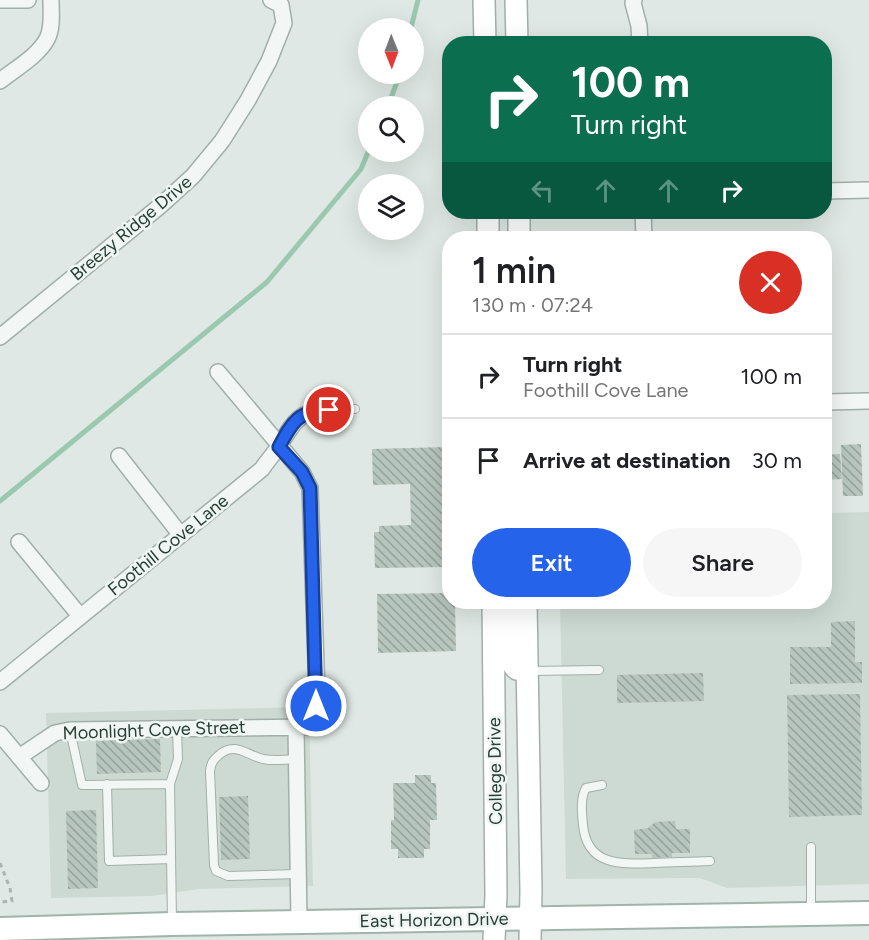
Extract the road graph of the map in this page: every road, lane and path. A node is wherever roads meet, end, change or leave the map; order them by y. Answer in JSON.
{"nodes":[{"id":1,"x":0,"y":0,"type":"edge"},
{"id":2,"x":28,"y":0,"type":"edge"},
{"id":3,"x":51,"y":0,"type":"edge"},
{"id":4,"x":484,"y":0,"type":"edge"},
{"id":5,"x":516,"y":0,"type":"edge"},
{"id":6,"x":634,"y":0,"type":"edge"},
{"id":7,"x":276,"y":2,"type":"edge"},
{"id":8,"x":485,"y":36,"type":"edge"},
{"id":9,"x":517,"y":36,"type":"edge"},
{"id":10,"x":640,"y":36,"type":"edge"},
{"id":11,"x":0,"y":81,"type":"edge"},
{"id":12,"x":869,"y":190,"type":"edge"},
{"id":13,"x":832,"y":191,"type":"edge"},
{"id":14,"x":0,"y":337,"type":"edge"},
{"id":15,"x":218,"y":372,"type":"dead end"},
{"id":16,"x":869,"y":401,"type":"edge"},
{"id":17,"x":832,"y":402,"type":"edge"},
{"id":18,"x":355,"y":409,"type":"dead end"},
{"id":19,"x":329,"y":410,"type":"joint"},
{"id":20,"x":279,"y":447,"type":"junction"},
{"id":21,"x":119,"y":456,"type":"dead end"},
{"id":22,"x":180,"y":534,"type":"junction"},
{"id":23,"x":20,"y":542,"type":"dead end"},
{"id":24,"x":493,"y":609,"type":"edge"},
{"id":25,"x":508,"y":609,"type":"edge"},
{"id":26,"x":526,"y":609,"type":"edge"},
{"id":27,"x":80,"y":616,"type":"junction"},
{"id":28,"x":599,"y":670,"type":"dead end"},
{"id":29,"x":527,"y":671,"type":"junction"},
{"id":30,"x":0,"y":682,"type":"edge"},
{"id":31,"x":296,"y":727,"type":"junction"},
{"id":32,"x":177,"y":729,"type":"junction"},
{"id":33,"x":70,"y":730,"type":"junction"},
{"id":34,"x":0,"y":734,"type":"edge"},
{"id":35,"x":19,"y":757,"type":"junction"},
{"id":36,"x":296,"y":759,"type":"junction"},
{"id":37,"x":41,"y":783,"type":"dead end"},
{"id":38,"x":107,"y":784,"type":"junction"},
{"id":39,"x":170,"y":784,"type":"junction"},
{"id":40,"x":602,"y":785,"type":"dead end"},
{"id":41,"x":811,"y":847,"type":"dead end"},
{"id":42,"x":171,"y":859,"type":"junction"},
{"id":43,"x":710,"y":861,"type":"dead end"},
{"id":44,"x":0,"y":863,"type":"edge"},
{"id":45,"x":298,"y":874,"type":"junction"},
{"id":46,"x":12,"y":901,"type":"junction"},
{"id":47,"x":0,"y":902,"type":"edge"},
{"id":48,"x":869,"y":913,"type":"edge"},
{"id":49,"x":812,"y":914,"type":"junction"},
{"id":50,"x":7,"y":920,"type":"edge"},
{"id":51,"x":299,"y":922,"type":"junction"},
{"id":52,"x":172,"y":924,"type":"junction"},
{"id":53,"x":530,"y":929,"type":"edge"},
{"id":54,"x":494,"y":930,"type":"edge"}],
"edges":[{"from":1,"to":2,"type":"street"},
{"from":3,"to":11,"type":"street"},
{"from":4,"to":8,"type":"main road"},
{"from":5,"to":9,"type":"main road"},
{"from":6,"to":10,"type":"street"},
{"from":7,"to":14,"type":"street","name":"Breezy Ridge Drive"},
{"from":12,"to":13,"type":"street"},
{"from":15,"to":20,"type":"street"},
{"from":16,"to":17,"type":"street"},
{"from":18,"to":19,"type":"lane"},
{"from":19,"to":20,"type":"street","name":"Foothill Cove Lane"},
{"from":20,"to":22,"type":"street","name":"Foothill Cove Lane"},
{"from":20,"to":31,"type":"street"},
{"from":21,"to":22,"type":"street"},
{"from":22,"to":27,"type":"street","name":"Foothill Cove Lane"},
{"from":23,"to":27,"type":"street"},
{"from":24,"to":54,"type":"main road","name":"College Drive"},
{"from":25,"to":29,"type":"main road"},
{"from":26,"to":29,"type":"main road","name":"College Drive"},
{"from":27,"to":30,"type":"street","name":"Foothill Cove Lane"},
{"from":28,"to":29,"type":"lane"},
{"from":29,"to":53,"type":"main road","name":"College Drive"},
{"from":31,"to":32,"type":"street","name":"Moonlight Cove Street"},
{"from":31,"to":36,"type":"street"},
{"from":32,"to":33,"type":"street","name":"Moonlight Cove Street"},
{"from":32,"to":39,"type":"lane"},
{"from":33,"to":35,"type":"street","name":"Moonlight Cove Street"},
{"from":33,"to":38,"type":"lane"},
{"from":34,"to":35,"type":"street"},
{"from":35,"to":37,"type":"street"},
{"from":36,"to":45,"type":"street"},
{"from":36,"to":45,"type":"lane"},
{"from":38,"to":39,"type":"lane"},
{"from":38,"to":42,"type":"lane"},
{"from":39,"to":42,"type":"lane"},
{"from":40,"to":43,"type":"lane"},
{"from":41,"to":49,"type":"lane"},
{"from":42,"to":52,"type":"lane"},
{"from":44,"to":46,"type":"path"},
{"from":45,"to":51,"type":"street"},
{"from":46,"to":47,"type":"path"},
{"from":46,"to":50,"type":"path"},
{"from":48,"to":49,"type":"main road","name":"East Horizon Drive"},
{"from":49,"to":53,"type":"main road","name":"East Horizon Drive"},
{"from":50,"to":52,"type":"main road","name":"East Horizon Drive"},
{"from":51,"to":52,"type":"main road","name":"East Horizon Drive"},
{"from":51,"to":54,"type":"main road","name":"East Horizon Drive"},
{"from":53,"to":54,"type":"main road","name":"East Horizon Drive"}]}
